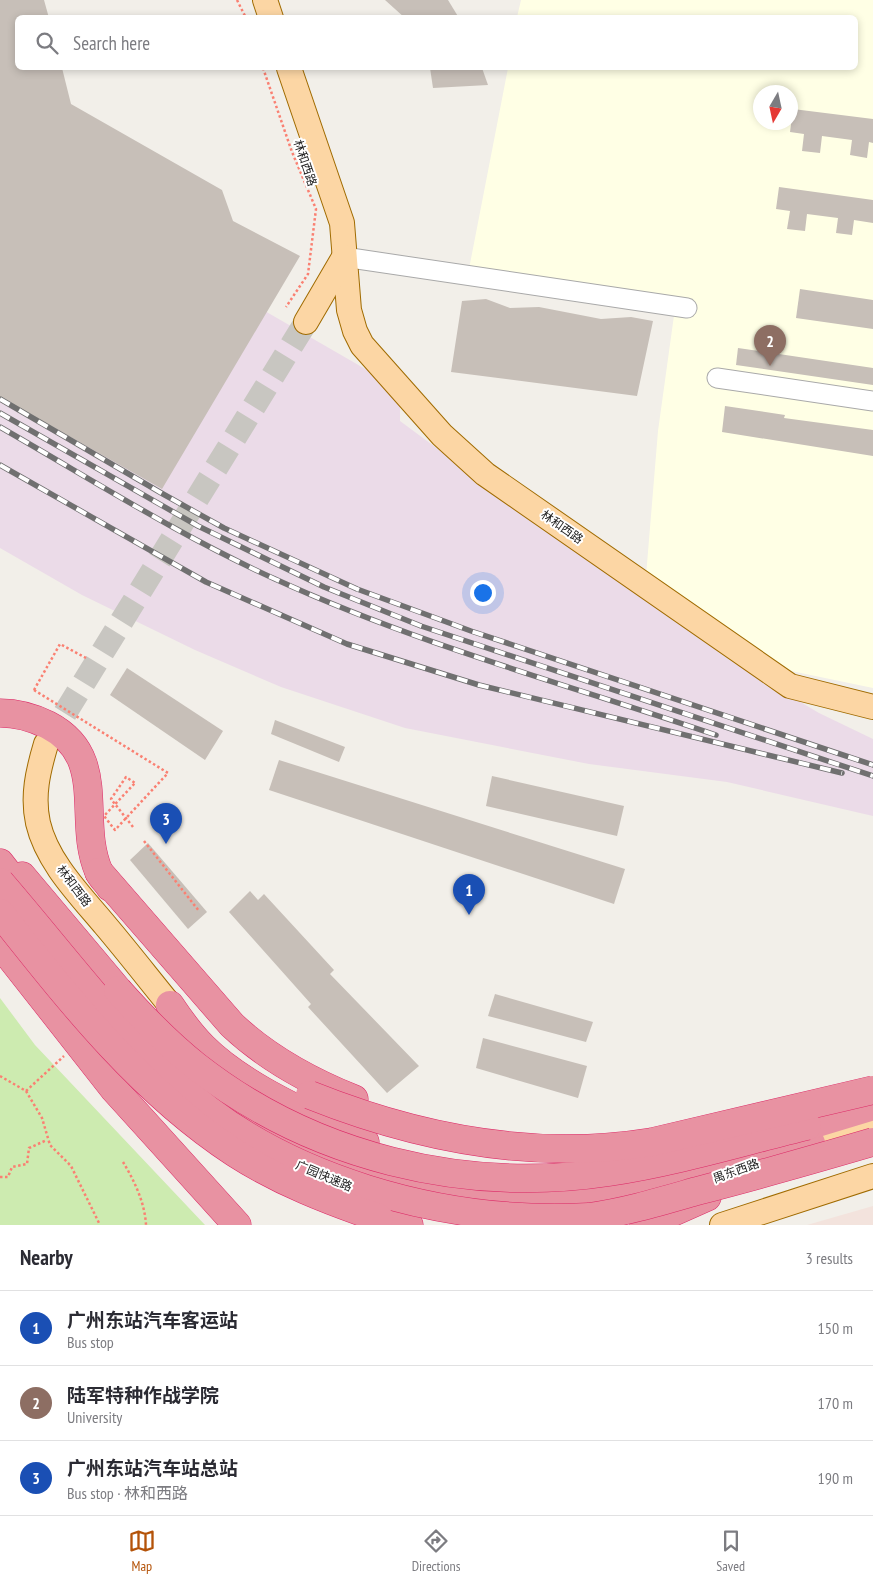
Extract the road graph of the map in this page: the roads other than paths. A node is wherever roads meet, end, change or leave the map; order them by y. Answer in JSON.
{"nodes":[{"id":1,"x":248,"y":0,"type":"edge"},
{"id":2,"x":265,"y":0,"type":"edge"},
{"id":3,"x":254,"y":15,"type":"edge"},
{"id":4,"x":271,"y":15,"type":"edge"},
{"id":5,"x":273,"y":70,"type":"edge"},
{"id":6,"x":290,"y":70,"type":"edge"},
{"id":7,"x":344,"y":257,"type":"junction"},
{"id":8,"x":687,"y":308,"type":"dead end"},
{"id":9,"x":306,"y":322,"type":"tunnel mouth"},
{"id":10,"x":718,"y":378,"type":"dead end"},
{"id":11,"x":873,"y":401,"type":"edge"},
{"id":12,"x":873,"y":707,"type":"edge"},
{"id":13,"x":0,"y":713,"type":"edge"},
{"id":14,"x":46,"y":744,"type":"tunnel mouth"},
{"id":15,"x":0,"y":850,"type":"edge"},
{"id":16,"x":0,"y":863,"type":"edge"},
{"id":17,"x":99,"y":872,"type":"junction"},
{"id":18,"x":0,"y":882,"type":"edge"},
{"id":19,"x":0,"y":913,"type":"edge"},
{"id":20,"x":0,"y":944,"type":"edge"},
{"id":21,"x":170,"y":1004,"type":"junction"},
{"id":22,"x":170,"y":1060,"type":"junction"},
{"id":23,"x":873,"y":1088,"type":"edge"},
{"id":24,"x":310,"y":1095,"type":"junction"},
{"id":25,"x":873,"y":1106,"type":"edge"},
{"id":26,"x":873,"y":1124,"type":"edge"},
{"id":27,"x":809,"y":1134,"type":"junction"},
{"id":28,"x":365,"y":1142,"type":"junction"},
{"id":29,"x":873,"y":1142,"type":"edge"},
{"id":30,"x":299,"y":1147,"type":"junction"},
{"id":31,"x":657,"y":1152,"type":"junction"},
{"id":32,"x":720,"y":1164,"type":"junction"},
{"id":33,"x":578,"y":1166,"type":"junction"},
{"id":34,"x":873,"y":1176,"type":"edge"},
{"id":35,"x":359,"y":1213,"type":"edge"},
{"id":36,"x":641,"y":1216,"type":"edge"},
{"id":37,"x":237,"y":1225,"type":"edge"},
{"id":38,"x":377,"y":1225,"type":"edge"},
{"id":39,"x":409,"y":1225,"type":"edge"},
{"id":40,"x":562,"y":1225,"type":"edge"},
{"id":41,"x":602,"y":1225,"type":"edge"},
{"id":42,"x":722,"y":1225,"type":"edge"}],
"edges":[{"from":1,"to":3,"type":"main road"},
{"from":2,"to":4,"type":"main road"},
{"from":5,"to":7,"type":"main road","name":"林和西路"},
{"from":6,"to":7,"type":"main road","name":"林和西路"},
{"from":7,"to":8,"type":"street"},
{"from":7,"to":9,"type":"main road"},
{"from":7,"to":12,"type":"main road","name":"林和西路"},
{"from":10,"to":11,"type":"street"},
{"from":13,"to":17,"type":"highway"},
{"from":14,"to":21,"type":"main road","name":"林和西路"},
{"from":15,"to":27,"type":"highway","bridge":true},
{"from":16,"to":22,"type":"highway"},
{"from":17,"to":24,"type":"highway"},
{"from":17,"to":33,"type":"highway"},
{"from":18,"to":36,"type":"highway","name":"广园快速路","bridge":true},
{"from":19,"to":39,"type":"highway","bridge":true},
{"from":20,"to":37,"type":"highway"},
{"from":21,"to":24,"type":"highway"},
{"from":21,"to":28,"type":"highway"},
{"from":22,"to":28,"type":"highway"},
{"from":22,"to":30,"type":"highway"},
{"from":23,"to":24,"type":"highway","bridge":true},
{"from":23,"to":31,"type":"street"},
{"from":25,"to":27,"type":"highway"},
{"from":26,"to":27,"type":"main road","name":"禺东西路"},
{"from":27,"to":32,"type":"highway"},
{"from":27,"to":40,"type":"highway","bridge":true},
{"from":27,"to":41,"type":"main road","name":"禺东西路"},
{"from":28,"to":33,"type":"highway"},
{"from":29,"to":36,"type":"highway","name":"广园快速路","bridge":true},
{"from":30,"to":32,"type":"highway"},
{"from":30,"to":35,"type":"highway"},
{"from":31,"to":32,"type":"highway"},
{"from":31,"to":33,"type":"highway"},
{"from":34,"to":42,"type":"main road"},
{"from":35,"to":38,"type":"highway"},
{"from":36,"to":40,"type":"highway","bridge":true}]}
